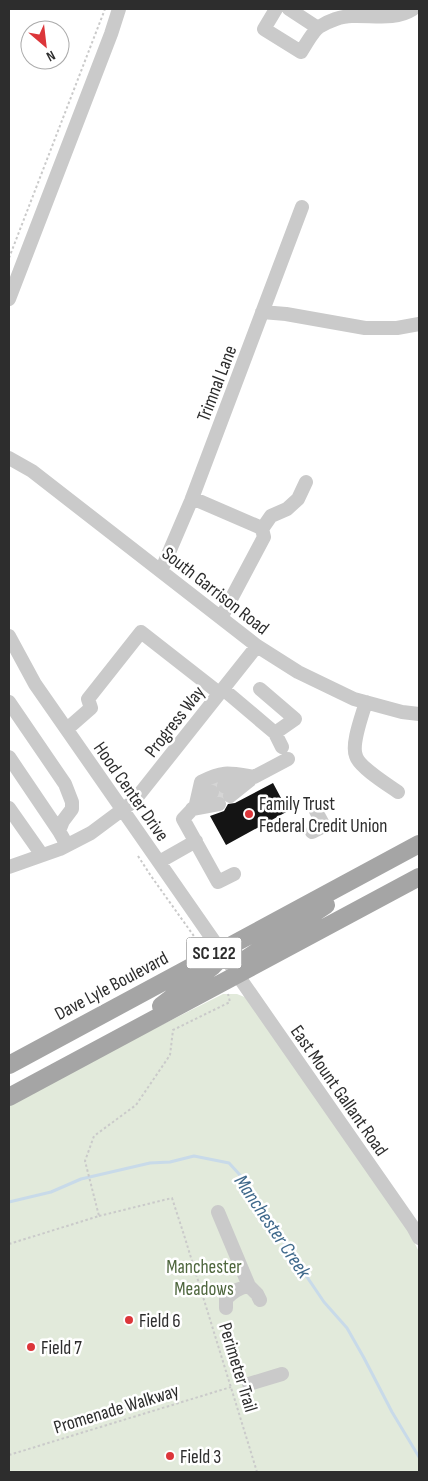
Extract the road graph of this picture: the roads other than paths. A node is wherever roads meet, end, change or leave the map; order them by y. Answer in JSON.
{"nodes":[{"id":1,"x":119,"y":9,"type":"edge"},
{"id":2,"x":276,"y":9,"type":"edge"},
{"id":3,"x":289,"y":9,"type":"edge"},
{"id":4,"x":413,"y":9,"type":"edge"},
{"id":5,"x":318,"y":28,"type":"junction"},
{"id":6,"x":302,"y":207,"type":"dead end"},
{"id":7,"x":9,"y":299,"type":"edge"},
{"id":8,"x":262,"y":312,"type":"junction"},
{"id":9,"x":419,"y":324,"type":"edge"},
{"id":10,"x":9,"y":458,"type":"edge"},
{"id":11,"x":306,"y":482,"type":"dead end"},
{"id":12,"x":192,"y":498,"type":"junction"},
{"id":13,"x":262,"y":529,"type":"junction"},
{"id":14,"x":161,"y":571,"type":"junction"},
{"id":15,"x":221,"y":618,"type":"junction"},
{"id":16,"x":9,"y":636,"type":"edge"},
{"id":17,"x":257,"y":646,"type":"junction"},
{"id":18,"x":260,"y":688,"type":"dead end"},
{"id":19,"x":221,"y":691,"type":"junction"},
{"id":20,"x":9,"y":702,"type":"edge"},
{"id":21,"x":366,"y":702,"type":"junction"},
{"id":22,"x":419,"y":714,"type":"edge"},
{"id":23,"x":67,"y":730,"type":"junction"},
{"id":24,"x":275,"y":733,"type":"junction"},
{"id":25,"x":9,"y":757,"type":"edge"},
{"id":26,"x":254,"y":777,"type":"junction"},
{"id":27,"x":398,"y":792,"type":"dead end"},
{"id":28,"x":194,"y":807,"type":"junction"},
{"id":29,"x":9,"y":808,"type":"edge"},
{"id":30,"x":122,"y":810,"type":"junction"},
{"id":31,"x":316,"y":811,"type":"dead end"},
{"id":32,"x":59,"y":831,"type":"junction"},
{"id":33,"x":312,"y":832,"type":"dead end"},
{"id":34,"x":196,"y":841,"type":"junction"},
{"id":35,"x":67,"y":845,"type":"junction"},
{"id":36,"x":413,"y":847,"type":"edge"},
{"id":37,"x":42,"y":855,"type":"junction"},
{"id":38,"x":159,"y":862,"type":"junction"},
{"id":39,"x":9,"y":866,"type":"edge"},
{"id":40,"x":234,"y":874,"type":"dead end"},
{"id":41,"x":419,"y":877,"type":"edge"},
{"id":42,"x":227,"y":968,"type":"junction"},
{"id":43,"x":114,"y":1040,"type":"junction"},
{"id":44,"x":9,"y":1065,"type":"edge"},
{"id":45,"x":9,"y":1097,"type":"edge"},
{"id":46,"x":218,"y":1212,"type":"dead end"},
{"id":47,"x":419,"y":1238,"type":"edge"},
{"id":48,"x":249,"y":1286,"type":"junction"},
{"id":49,"x":260,"y":1300,"type":"dead end"},
{"id":50,"x":226,"y":1308,"type":"dead end"},
{"id":51,"x":282,"y":1374,"type":"dead end"},
{"id":52,"x":249,"y":1384,"type":"dead end"}],
"edges":[{"from":1,"to":7,"type":"street"},
{"from":2,"to":5,"type":"street"},
{"from":3,"to":5,"type":"street"},
{"from":4,"to":5,"type":"street"},
{"from":6,"to":8,"type":"street","name":"Trimnal Lane"},
{"from":8,"to":9,"type":"street"},
{"from":8,"to":12,"type":"street","name":"Trimnal Lane"},
{"from":10,"to":14,"type":"street","name":"South Garrison Road"},
{"from":11,"to":13,"type":"street"},
{"from":12,"to":13,"type":"street"},
{"from":12,"to":14,"type":"street","name":"Trimnal Lane"},
{"from":13,"to":15,"type":"street"},
{"from":14,"to":15,"type":"street","name":"South Garrison Road"},
{"from":15,"to":17,"type":"street","name":"South Garrison Road"},
{"from":16,"to":23,"type":"street","name":"Hood Center Drive"},
{"from":17,"to":19,"type":"street","name":"Progress Way"},
{"from":17,"to":21,"type":"street","name":"South Garrison Road"},
{"from":18,"to":24,"type":"street"},
{"from":19,"to":23,"type":"street"},
{"from":19,"to":24,"type":"street"},
{"from":19,"to":30,"type":"street","name":"Progress Way"},
{"from":20,"to":32,"type":"street"},
{"from":21,"to":22,"type":"street","name":"South Garrison Road"},
{"from":21,"to":27,"type":"street"},
{"from":23,"to":30,"type":"street","name":"Hood Center Drive"},
{"from":24,"to":26,"type":"street"},
{"from":25,"to":32,"type":"street"},
{"from":26,"to":28,"type":"street"},
{"from":26,"to":28,"type":"street"},
{"from":28,"to":34,"type":"street"},
{"from":29,"to":37,"type":"street"},
{"from":30,"to":35,"type":"street","name":"Progress Way"},
{"from":30,"to":38,"type":"street","name":"Hood Center Drive"},
{"from":31,"to":33,"type":"street"},
{"from":32,"to":35,"type":"street"},
{"from":34,"to":38,"type":"street"},
{"from":34,"to":40,"type":"street"},
{"from":35,"to":37,"type":"street","name":"Progress Way"},
{"from":36,"to":42,"type":"main road","name":"Dave Lyle Boulevard","number":"SC 122"},
{"from":36,"to":42,"type":"main road"},
{"from":37,"to":39,"type":"street","name":"Progress Way"},
{"from":38,"to":42,"type":"street","name":"Hood Center Drive"},
{"from":41,"to":42,"type":"main road","name":"Dave Lyle Boulevard","number":"SC 122"},
{"from":42,"to":43,"type":"main road","name":"Dave Lyle Boulevard","number":"SC 122"},
{"from":42,"to":43,"type":"main road"},
{"from":42,"to":44,"type":"main road","name":"Dave Lyle Boulevard","number":"SC 122"},
{"from":42,"to":47,"type":"street","name":"East Mount Gallant Road"},
{"from":43,"to":45,"type":"main road","name":"Dave Lyle Boulevard","number":"SC 122"},
{"from":46,"to":48,"type":"street"},
{"from":48,"to":49,"type":"street"},
{"from":48,"to":50,"type":"street"},
{"from":51,"to":52,"type":"street"}]}
